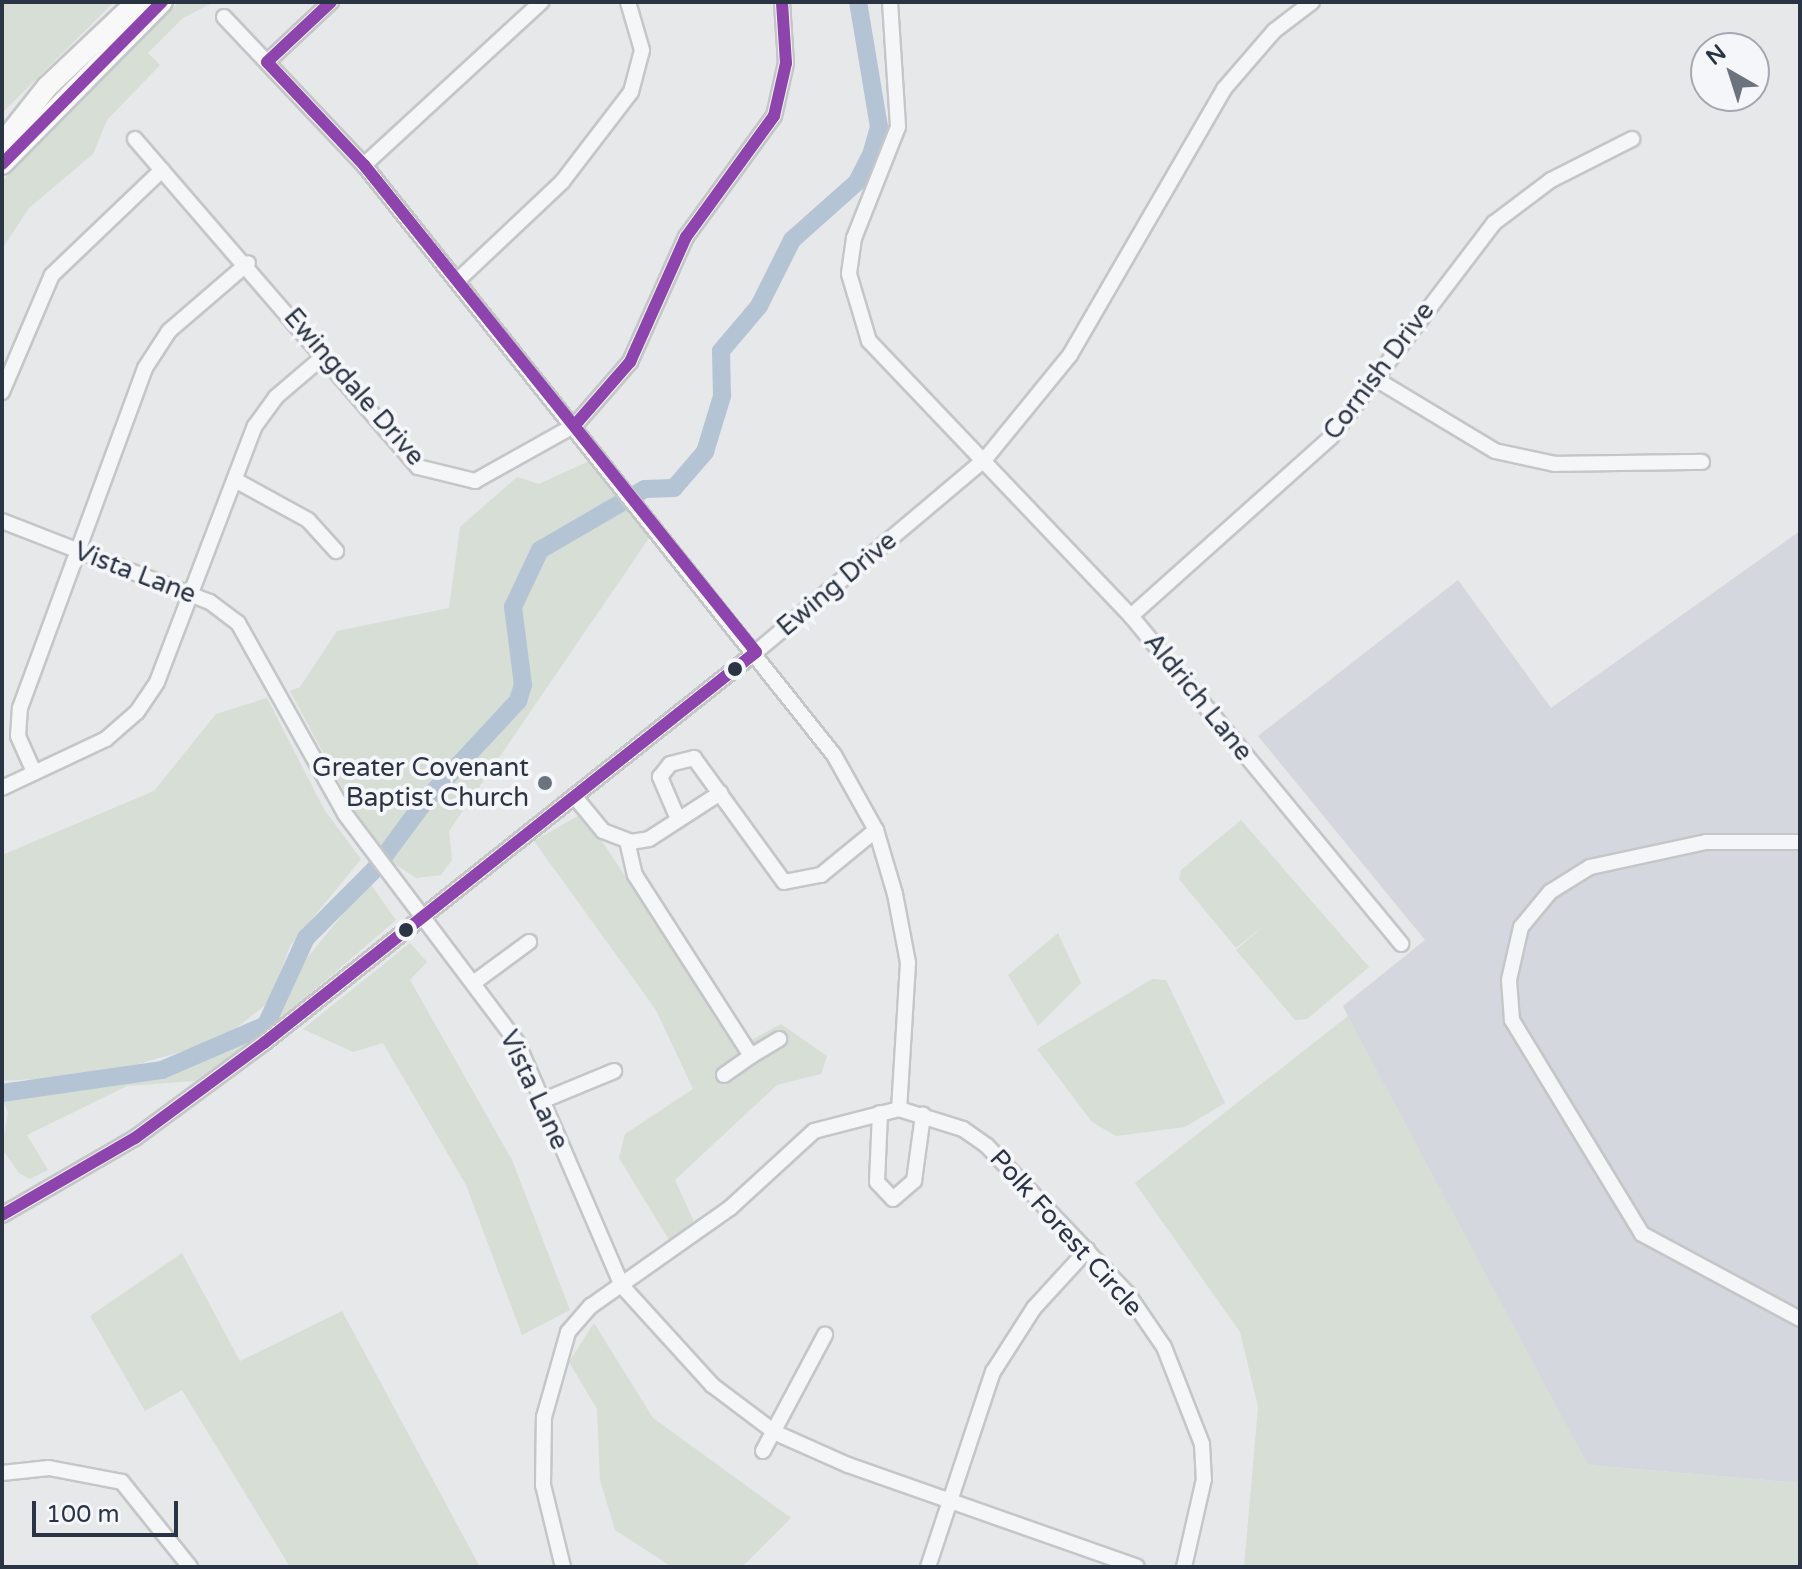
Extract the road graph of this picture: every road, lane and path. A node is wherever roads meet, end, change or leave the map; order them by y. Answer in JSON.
{"nodes":[{"id":1,"x":137,"y":2,"type":"edge"},
{"id":2,"x":162,"y":2,"type":"edge"},
{"id":3,"x":331,"y":2,"type":"edge"},
{"id":4,"x":541,"y":2,"type":"edge"},
{"id":5,"x":628,"y":2,"type":"edge"},
{"id":6,"x":782,"y":2,"type":"edge"},
{"id":7,"x":890,"y":2,"type":"edge"},
{"id":8,"x":1312,"y":2,"type":"edge"},
{"id":9,"x":224,"y":17,"type":"dead end"},
{"id":10,"x":267,"y":62,"type":"junction"},
{"id":11,"x":135,"y":139,"type":"dead end"},
{"id":12,"x":1632,"y":139,"type":"dead end"},
{"id":13,"x":2,"y":144,"type":"edge"},
{"id":14,"x":2,"y":164,"type":"edge"},
{"id":15,"x":364,"y":165,"type":"junction"},
{"id":16,"x":162,"y":170,"type":"junction"},
{"id":17,"x":248,"y":263,"type":"junction"},
{"id":18,"x":458,"y":280,"type":"junction"},
{"id":19,"x":324,"y":356,"type":"junction"},
{"id":20,"x":1374,"y":378,"type":"junction"},
{"id":21,"x":2,"y":392,"type":"edge"},
{"id":22,"x":575,"y":425,"type":"junction"},
{"id":23,"x":986,"y":458,"type":"junction"},
{"id":24,"x":1702,"y":462,"type":"dead end"},
{"id":25,"x":235,"y":480,"type":"junction"},
{"id":26,"x":2,"y":521,"type":"edge"},
{"id":27,"x":336,"y":551,"type":"dead end"},
{"id":28,"x":81,"y":552,"type":"junction"},
{"id":29,"x":192,"y":595,"type":"junction"},
{"id":30,"x":1131,"y":616,"type":"junction"},
{"id":31,"x":756,"y":652,"type":"junction"},
{"id":32,"x":34,"y":772,"type":"junction"},
{"id":33,"x":2,"y":788,"type":"edge"},
{"id":34,"x":720,"y":793,"type":"junction"},
{"id":35,"x":575,"y":797,"type":"junction"},
{"id":36,"x":678,"y":819,"type":"junction"},
{"id":37,"x":876,"y":830,"type":"junction"},
{"id":38,"x":627,"y":841,"type":"junction"},
{"id":39,"x":1800,"y":842,"type":"edge"},
{"id":40,"x":423,"y":915,"type":"junction"},
{"id":41,"x":529,"y":942,"type":"dead end"},
{"id":42,"x":1401,"y":944,"type":"dead end"},
{"id":43,"x":476,"y":981,"type":"junction"},
{"id":44,"x":779,"y":1039,"type":"dead end"},
{"id":45,"x":751,"y":1056,"type":"junction"},
{"id":46,"x":614,"y":1071,"type":"dead end"},
{"id":47,"x":724,"y":1075,"type":"dead end"},
{"id":48,"x":544,"y":1100,"type":"junction"},
{"id":49,"x":899,"y":1109,"type":"junction"},
{"id":50,"x":880,"y":1113,"type":"junction"},
{"id":51,"x":923,"y":1115,"type":"junction"},
{"id":52,"x":2,"y":1215,"type":"edge"},
{"id":53,"x":1087,"y":1250,"type":"junction"},
{"id":54,"x":622,"y":1286,"type":"junction"},
{"id":55,"x":1800,"y":1319,"type":"edge"},
{"id":56,"x":825,"y":1335,"type":"dead end"},
{"id":57,"x":776,"y":1433,"type":"junction"},
{"id":58,"x":763,"y":1451,"type":"dead end"},
{"id":59,"x":2,"y":1473,"type":"edge"},
{"id":60,"x":945,"y":1502,"type":"junction"},
{"id":61,"x":190,"y":1567,"type":"edge"},
{"id":62,"x":563,"y":1567,"type":"edge"},
{"id":63,"x":928,"y":1567,"type":"edge"},
{"id":64,"x":1137,"y":1567,"type":"edge"},
{"id":65,"x":1184,"y":1567,"type":"edge"}],
"edges":[{"from":1,"to":13,"type":"highway"},
{"from":2,"to":14,"type":"highway"},
{"from":3,"to":10,"type":"street"},
{"from":4,"to":15,"type":"street"},
{"from":5,"to":18,"type":"street"},
{"from":6,"to":22,"type":"street","name":"Ewingdale Drive"},
{"from":7,"to":23,"type":"street","name":"Aldrich Lane"},
{"from":8,"to":23,"type":"street","name":"Ewing Drive"},
{"from":9,"to":10,"type":"street"},
{"from":10,"to":15,"type":"street"},
{"from":11,"to":16,"type":"street","name":"Ewingdale Drive"},
{"from":12,"to":20,"type":"street","name":"Cornish Drive"},
{"from":15,"to":18,"type":"street"},
{"from":16,"to":17,"type":"street","name":"Ewingdale Drive"},
{"from":16,"to":21,"type":"street"},
{"from":17,"to":19,"type":"street","name":"Ewingdale Drive"},
{"from":17,"to":28,"type":"street"},
{"from":18,"to":22,"type":"street"},
{"from":19,"to":22,"type":"street","name":"Ewingdale Drive"},
{"from":19,"to":25,"type":"street"},
{"from":20,"to":24,"type":"street"},
{"from":20,"to":30,"type":"street","name":"Cornish Drive"},
{"from":22,"to":31,"type":"street"},
{"from":23,"to":30,"type":"street","name":"Aldrich Lane"},
{"from":23,"to":31,"type":"street","name":"Ewing Drive"},
{"from":25,"to":27,"type":"street"},
{"from":25,"to":29,"type":"street"},
{"from":26,"to":28,"type":"street","name":"Vista Lane"},
{"from":28,"to":29,"type":"street","name":"Vista Lane"},
{"from":28,"to":32,"type":"street"},
{"from":29,"to":32,"type":"street"},
{"from":29,"to":40,"type":"street","name":"Vista Lane"},
{"from":30,"to":42,"type":"street","name":"Aldrich Lane"},
{"from":31,"to":35,"type":"street","name":"Ewing Drive"},
{"from":31,"to":37,"type":"street"},
{"from":32,"to":33,"type":"street"},
{"from":34,"to":36,"type":"street"},
{"from":34,"to":36,"type":"street"},
{"from":34,"to":37,"type":"street"},
{"from":35,"to":38,"type":"street"},
{"from":35,"to":40,"type":"street","name":"Ewing Drive"},
{"from":36,"to":38,"type":"street"},
{"from":37,"to":49,"type":"street"},
{"from":38,"to":45,"type":"street"},
{"from":39,"to":55,"type":"street"},
{"from":40,"to":43,"type":"street","name":"Vista Lane"},
{"from":40,"to":52,"type":"street","name":"Ewing Drive"},
{"from":41,"to":43,"type":"street"},
{"from":43,"to":48,"type":"street","name":"Vista Lane"},
{"from":44,"to":45,"type":"street"},
{"from":45,"to":47,"type":"street"},
{"from":46,"to":48,"type":"street"},
{"from":48,"to":54,"type":"street","name":"Vista Lane"},
{"from":49,"to":50,"type":"street","name":"Polk Forest Circle"},
{"from":49,"to":51,"type":"street","name":"Polk Forest Circle"},
{"from":50,"to":51,"type":"street"},
{"from":50,"to":54,"type":"street","name":"Polk Forest Circle"},
{"from":51,"to":53,"type":"street","name":"Polk Forest Circle"},
{"from":53,"to":60,"type":"street"},
{"from":53,"to":65,"type":"street","name":"Polk Forest Circle"},
{"from":54,"to":57,"type":"street","name":"Vista Lane"},
{"from":54,"to":62,"type":"street"},
{"from":56,"to":57,"type":"street"},
{"from":57,"to":58,"type":"street"},
{"from":57,"to":60,"type":"street","name":"Vista Lane"},
{"from":59,"to":61,"type":"street"},
{"from":60,"to":63,"type":"street"},
{"from":60,"to":64,"type":"street","name":"Vista Lane"}]}
